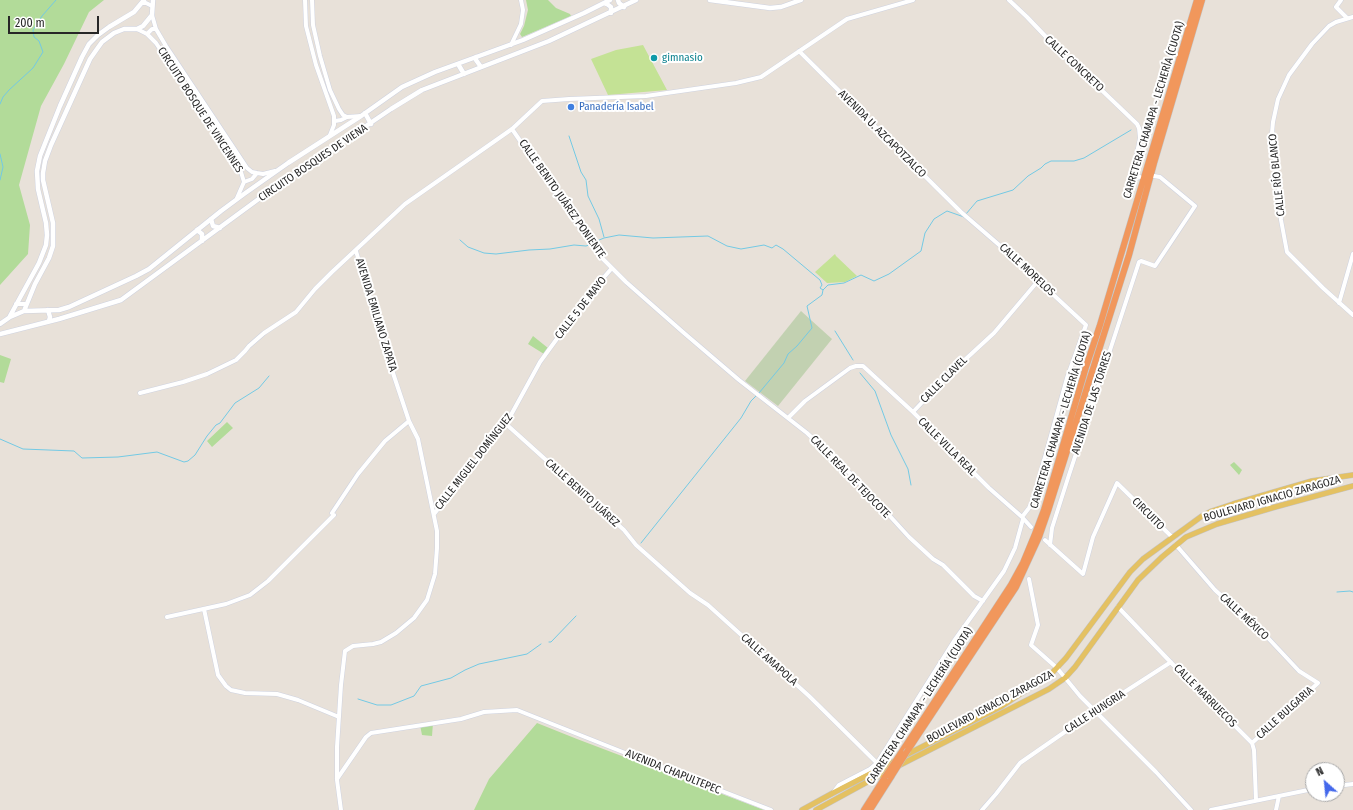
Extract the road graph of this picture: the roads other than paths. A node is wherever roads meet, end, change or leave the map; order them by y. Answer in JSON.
{"nodes":[{"id":1,"x":153,"y":0,"type":"edge"},
{"id":2,"x":305,"y":0,"type":"edge"},
{"id":3,"x":312,"y":0,"type":"edge"},
{"id":4,"x":522,"y":0,"type":"edge"},
{"id":5,"x":610,"y":0,"type":"edge"},
{"id":6,"x":618,"y":0,"type":"edge"},
{"id":7,"x":636,"y":0,"type":"edge"},
{"id":8,"x":710,"y":0,"type":"edge"},
{"id":9,"x":755,"y":0,"type":"edge"},
{"id":10,"x":801,"y":0,"type":"edge"},
{"id":11,"x":913,"y":0,"type":"edge"},
{"id":12,"x":1008,"y":0,"type":"edge"},
{"id":13,"x":1197,"y":0,"type":"edge"},
{"id":14,"x":1202,"y":0,"type":"edge"},
{"id":15,"x":1340,"y":0,"type":"edge"},
{"id":16,"x":144,"y":2,"type":"edge"},
{"id":17,"x":603,"y":3,"type":"junction"},
{"id":18,"x":152,"y":6,"type":"junction"},
{"id":19,"x":755,"y":6,"type":"junction"},
{"id":20,"x":624,"y":7,"type":"junction"},
{"id":21,"x":611,"y":13,"type":"junction"},
{"id":22,"x":152,"y":15,"type":"junction"},
{"id":23,"x":1353,"y":17,"type":"edge"},
{"id":24,"x":1347,"y":18,"type":"junction"},
{"id":25,"x":120,"y":20,"type":"junction"},
{"id":26,"x":124,"y":29,"type":"junction"},
{"id":27,"x":137,"y":29,"type":"junction"},
{"id":28,"x":156,"y":29,"type":"junction"},
{"id":29,"x":147,"y":34,"type":"junction"},
{"id":30,"x":511,"y":45,"type":"junction"},
{"id":31,"x":799,"y":51,"type":"junction"},
{"id":32,"x":476,"y":57,"type":"junction"},
{"id":33,"x":458,"y":64,"type":"junction"},
{"id":34,"x":481,"y":67,"type":"junction"},
{"id":35,"x":464,"y":74,"type":"junction"},
{"id":36,"x":363,"y":114,"type":"junction"},
{"id":37,"x":347,"y":117,"type":"junction"},
{"id":38,"x":335,"y":121,"type":"junction"},
{"id":39,"x":371,"y":124,"type":"junction"},
{"id":40,"x":512,"y":129,"type":"junction"},
{"id":41,"x":330,"y":135,"type":"junction"},
{"id":42,"x":278,"y":171,"type":"junction"},
{"id":43,"x":257,"y":173,"type":"junction"},
{"id":44,"x":1154,"y":176,"type":"dead end"},
{"id":45,"x":1140,"y":177,"type":"dead end"},
{"id":46,"x":244,"y":182,"type":"junction"},
{"id":47,"x":236,"y":200,"type":"junction"},
{"id":48,"x":966,"y":217,"type":"joint"},
{"id":49,"x":211,"y":219,"type":"junction"},
{"id":50,"x":220,"y":228,"type":"junction"},
{"id":51,"x":197,"y":230,"type":"junction"},
{"id":52,"x":202,"y":241,"type":"junction"},
{"id":53,"x":356,"y":251,"type":"junction"},
{"id":54,"x":1353,"y":254,"type":"edge"},
{"id":55,"x":612,"y":268,"type":"junction"},
{"id":56,"x":1038,"y":280,"type":"junction"},
{"id":57,"x":1339,"y":303,"type":"junction"},
{"id":58,"x":16,"y":304,"type":"junction"},
{"id":59,"x":26,"y":304,"type":"junction"},
{"id":60,"x":48,"y":310,"type":"junction"},
{"id":61,"x":59,"y":310,"type":"junction"},
{"id":62,"x":24,"y":312,"type":"junction"},
{"id":63,"x":1353,"y":315,"type":"edge"},
{"id":64,"x":10,"y":317,"type":"junction"},
{"id":65,"x":59,"y":319,"type":"junction"},
{"id":66,"x":49,"y":321,"type":"junction"},
{"id":67,"x":0,"y":324,"type":"edge"},
{"id":68,"x":0,"y":333,"type":"edge"},
{"id":69,"x":550,"y":347,"type":"joint"},
{"id":70,"x":755,"y":392,"type":"joint"},
{"id":71,"x":140,"y":393,"type":"dead end"},
{"id":72,"x":913,"y":412,"type":"junction"},
{"id":73,"x":788,"y":418,"type":"junction"},
{"id":74,"x":409,"y":421,"type":"junction"},
{"id":75,"x":506,"y":424,"type":"junction"},
{"id":76,"x":1353,"y":475,"type":"edge"},
{"id":77,"x":1353,"y":486,"type":"edge"},
{"id":78,"x":1266,"y":494,"type":"junction"},
{"id":79,"x":1269,"y":508,"type":"junction"},
{"id":80,"x":434,"y":514,"type":"junction"},
{"id":81,"x":1022,"y":518,"type":"junction"},
{"id":82,"x":1031,"y":528,"type":"dead end"},
{"id":83,"x":1172,"y":537,"type":"junction"},
{"id":84,"x":1045,"y":540,"type":"dead end"},
{"id":85,"x":1050,"y":545,"type":"junction"},
{"id":86,"x":1176,"y":545,"type":"junction"},
{"id":87,"x":656,"y":562,"type":"joint"},
{"id":88,"x":1029,"y":579,"type":"dead end"},
{"id":89,"x":982,"y":601,"type":"junction"},
{"id":90,"x":1118,"y":607,"type":"junction"},
{"id":91,"x":204,"y":609,"type":"junction"},
{"id":92,"x":167,"y":616,"type":"dead end"},
{"id":93,"x":1172,"y":662,"type":"junction"},
{"id":94,"x":1057,"y":668,"type":"junction"},
{"id":95,"x":1065,"y":678,"type":"junction"},
{"id":96,"x":1318,"y":683,"type":"joint"},
{"id":97,"x":1095,"y":711,"type":"junction"},
{"id":98,"x":339,"y":717,"type":"junction"},
{"id":99,"x":1252,"y":743,"type":"junction"},
{"id":100,"x":877,"y":763,"type":"junction"},
{"id":101,"x":888,"y":777,"type":"junction"},
{"id":102,"x":337,"y":780,"type":"junction"},
{"id":103,"x":1305,"y":791,"type":"edge"},
{"id":104,"x":833,"y":792,"type":"junction"},
{"id":105,"x":1279,"y":796,"type":"junction"},
{"id":106,"x":1256,"y":800,"type":"junction"},
{"id":107,"x":342,"y":810,"type":"edge"},
{"id":108,"x":772,"y":810,"type":"edge"},
{"id":109,"x":802,"y":810,"type":"edge"},
{"id":110,"x":816,"y":810,"type":"edge"},
{"id":111,"x":864,"y":810,"type":"edge"},
{"id":112,"x":870,"y":810,"type":"edge"},
{"id":113,"x":982,"y":810,"type":"edge"},
{"id":114,"x":1191,"y":810,"type":"edge"},
{"id":115,"x":1211,"y":810,"type":"edge"},
{"id":116,"x":1276,"y":810,"type":"edge"}],
"edges":[{"from":1,"to":18,"type":"main road"},
{"from":2,"to":38,"type":"street"},
{"from":3,"to":37,"type":"street"},
{"from":4,"to":30,"type":"street"},
{"from":5,"to":17,"type":"main road","name":"CIRCUITO BOSQUES DE VIENA"},
{"from":6,"to":20,"type":"main road"},
{"from":7,"to":20,"type":"main road","name":"CIRCUITO BOSQUES DE VIENA"},
{"from":8,"to":19,"type":"main road"},
{"from":9,"to":19,"type":"main road"},
{"from":10,"to":19,"type":"main road"},
{"from":11,"to":31,"type":"street","name":"AVENIDA EMILIANO ZAPATA"},
{"from":12,"to":45,"type":"street","name":"CALLE CONCRETO"},
{"from":13,"to":101,"type":"highway","name":"CARRETERA CHAMAPA - LECHERÍA (CUOTA)","bridge":true},
{"from":14,"to":101,"type":"highway","name":"CARRETERA CHAMAPA - LECHERÍA (CUOTA)","bridge":true},
{"from":15,"to":24,"type":"street"},
{"from":16,"to":18,"type":"street"},
{"from":16,"to":25,"type":"main road"},
{"from":17,"to":21,"type":"main road"},
{"from":17,"to":30,"type":"main road","name":"CIRCUITO BOSQUES DE VIENA"},
{"from":18,"to":22,"type":"main road"},
{"from":20,"to":21,"type":"main road","name":"CIRCUITO BOSQUES DE VIENA"},
{"from":21,"to":34,"type":"main road","name":"CIRCUITO BOSQUES DE VIENA"},
{"from":22,"to":27,"type":"main road"},
{"from":22,"to":28,"type":"street"},
{"from":23,"to":24,"type":"street","name":"CALLE RÍO BLANCO"},
{"from":24,"to":57,"type":"street","name":"CALLE RÍO BLANCO"},
{"from":25,"to":26,"type":"street"},
{"from":25,"to":58,"type":"main road"},
{"from":26,"to":27,"type":"main road"},
{"from":26,"to":59,"type":"main road"},
{"from":27,"to":29,"type":"street","name":"CIRCUITO BOSQUE DE VINCENNES"},
{"from":28,"to":29,"type":"street"},
{"from":28,"to":43,"type":"street"},
{"from":29,"to":46,"type":"street","name":"CIRCUITO BOSQUE DE VINCENNES"},
{"from":30,"to":32,"type":"main road","name":"CIRCUITO BOSQUES DE VIENA"},
{"from":31,"to":40,"type":"street","name":"AVENIDA EMILIANO ZAPATA"},
{"from":31,"to":48,"type":"street","name":"AVENIDA U. AZCAPOTZALCO"},
{"from":32,"to":33,"type":"main road","name":"CIRCUITO BOSQUES DE VIENA"},
{"from":32,"to":34,"type":"main road"},
{"from":33,"to":35,"type":"main road"},
{"from":33,"to":36,"type":"main road","name":"CIRCUITO BOSQUES DE VIENA"},
{"from":34,"to":35,"type":"main road","name":"CIRCUITO BOSQUES DE VIENA"},
{"from":35,"to":39,"type":"main road","name":"CIRCUITO BOSQUES DE VIENA"},
{"from":36,"to":37,"type":"street"},
{"from":36,"to":39,"type":"main road"},
{"from":36,"to":41,"type":"main road","name":"CIRCUITO BOSQUES DE VIENA"},
{"from":37,"to":38,"type":"street"},
{"from":38,"to":41,"type":"street"},
{"from":39,"to":50,"type":"main road","name":"CIRCUITO BOSQUES DE VIENA"},
{"from":40,"to":53,"type":"street","name":"AVENIDA EMILIANO ZAPATA"},
{"from":40,"to":55,"type":"street","name":"CALLE BENITO JUÁREZ PONIENTE"},
{"from":41,"to":42,"type":"main road","name":"CIRCUITO BOSQUES DE VIENA"},
{"from":42,"to":43,"type":"street"},
{"from":42,"to":47,"type":"main road","name":"CIRCUITO BOSQUES DE VIENA"},
{"from":43,"to":46,"type":"street"},
{"from":44,"to":85,"type":"street","name":"AVENIDA DE LAS TORRES"},
{"from":46,"to":47,"type":"street","name":"CIRCUITO BOSQUE DE VINCENNES"},
{"from":47,"to":49,"type":"main road","name":"CIRCUITO BOSQUES DE VIENA"},
{"from":48,"to":56,"type":"street","name":"CALLE MORELOS"},
{"from":49,"to":50,"type":"main road"},
{"from":49,"to":51,"type":"main road","name":"CIRCUITO BOSQUES DE VIENA"},
{"from":50,"to":52,"type":"main road","name":"CIRCUITO BOSQUES DE VIENA"},
{"from":51,"to":52,"type":"main road"},
{"from":51,"to":61,"type":"main road","name":"CIRCUITO BOSQUES DE VIENA"},
{"from":52,"to":65,"type":"main road","name":"CIRCUITO BOSQUES DE VIENA"},
{"from":53,"to":71,"type":"street"},
{"from":53,"to":74,"type":"street","name":"AVENIDA EMILIANO ZAPATA"},
{"from":54,"to":57,"type":"street"},
{"from":55,"to":69,"type":"street","name":"CALLE 5 DE MAYO"},
{"from":55,"to":70,"type":"street","name":"CALLE BENITO JUÁREZ PONIENTE"},
{"from":56,"to":72,"type":"street","name":"CALLE CLAVEL"},
{"from":56,"to":81,"type":"street","name":"CALLE MORELOS"},
{"from":57,"to":63,"type":"street","name":"CALLE RÍO BLANCO"},
{"from":58,"to":59,"type":"street"},
{"from":58,"to":64,"type":"main road"},
{"from":59,"to":62,"type":"main road"},
{"from":60,"to":61,"type":"main road","name":"CIRCUITO BOSQUES DE VIENA"},
{"from":60,"to":62,"type":"main road","name":"CIRCUITO BOSQUES DE VIENA"},
{"from":60,"to":66,"type":"main road"},
{"from":61,"to":65,"type":"main road"},
{"from":62,"to":64,"type":"main road","name":"CIRCUITO BOSQUES DE VIENA"},
{"from":64,"to":67,"type":"main road","name":"CIRCUITO BOSQUES DE VIENA"},
{"from":65,"to":66,"type":"main road","name":"CIRCUITO BOSQUES DE VIENA"},
{"from":66,"to":68,"type":"main road","name":"CIRCUITO BOSQUES DE VIENA"},
{"from":69,"to":75,"type":"street","name":"CALLE MIGUEL DOMÍNGUEZ"},
{"from":70,"to":73,"type":"street","name":"CALLE REAL DE TEJOCOTE"},
{"from":72,"to":73,"type":"street","name":"CALLE VILLA REAL"},
{"from":72,"to":81,"type":"street","name":"CALLE VILLA REAL"},
{"from":73,"to":89,"type":"street","name":"CALLE REAL DE TEJOCOTE"},
{"from":74,"to":80,"type":"street","name":"AVENIDA EMILIANO ZAPATA"},
{"from":74,"to":91,"type":"street"},
{"from":75,"to":80,"type":"street","name":"CALLE MIGUEL DOMÍNGUEZ"},
{"from":75,"to":87,"type":"street","name":"CALLE BENITO JUÁREZ"},
{"from":76,"to":78,"type":"main road","name":"BOULEVARD IGNACIO ZARAGOZA"},
{"from":77,"to":79,"type":"main road","name":"BOULEVARD IGNACIO ZARAGOZA"},
{"from":78,"to":79,"type":"main road"},
{"from":78,"to":83,"type":"main road","name":"BOULEVARD IGNACIO ZARAGOZA"},
{"from":79,"to":86,"type":"main road","name":"BOULEVARD IGNACIO ZARAGOZA"},
{"from":80,"to":98,"type":"street","name":"AVENIDA EMILIANO ZAPATA"},
{"from":81,"to":82,"type":"street","name":"CALLE VILLA REAL"},
{"from":81,"to":89,"type":"street"},
{"from":83,"to":85,"type":"street","name":"CIRCUITO"},
{"from":83,"to":94,"type":"main road","name":"BOULEVARD IGNACIO ZARAGOZA"},
{"from":84,"to":85,"type":"street"},
{"from":86,"to":90,"type":"main road","name":"BOULEVARD IGNACIO ZARAGOZA"},
{"from":86,"to":96,"type":"street","name":"CALLE MÉXICO"},
{"from":87,"to":100,"type":"street","name":"CALLE AMAPOLA"},
{"from":88,"to":94,"type":"street"},
{"from":89,"to":100,"type":"street"},
{"from":90,"to":93,"type":"street","name":"CALLE MARRUECOS"},
{"from":90,"to":95,"type":"main road","name":"BOULEVARD IGNACIO ZARAGOZA"},
{"from":91,"to":92,"type":"street"},
{"from":91,"to":98,"type":"street"},
{"from":93,"to":97,"type":"street","name":"CALLE HUNGRIA"},
{"from":93,"to":99,"type":"street","name":"CALLE MARRUECOS"},
{"from":94,"to":95,"type":"street"},
{"from":94,"to":104,"type":"main road","name":"BOULEVARD IGNACIO ZARAGOZA"},
{"from":95,"to":97,"type":"street"},
{"from":95,"to":110,"type":"main road","name":"BOULEVARD IGNACIO ZARAGOZA"},
{"from":96,"to":99,"type":"street","name":"CALLE BULGARIA"},
{"from":97,"to":113,"type":"street","name":"CALLE HUNGRIA"},
{"from":97,"to":114,"type":"street"},
{"from":98,"to":102,"type":"street","name":"AVENIDA EMILIANO ZAPATA"},
{"from":99,"to":106,"type":"street"},
{"from":100,"to":104,"type":"street"},
{"from":101,"to":111,"type":"highway","name":"CARRETERA CHAMAPA - LECHERÍA (CUOTA)"},
{"from":101,"to":112,"type":"highway","name":"CARRETERA CHAMAPA - LECHERÍA (CUOTA)"},
{"from":102,"to":107,"type":"street","name":"AVENIDA EMILIANO ZAPATA"},
{"from":102,"to":108,"type":"street","name":"AVENIDA CHAPULTEPEC"},
{"from":103,"to":105,"type":"street"},
{"from":104,"to":109,"type":"main road","name":"BOULEVARD IGNACIO ZARAGOZA"},
{"from":105,"to":106,"type":"street"},
{"from":105,"to":116,"type":"street"},
{"from":106,"to":115,"type":"street"}]}
